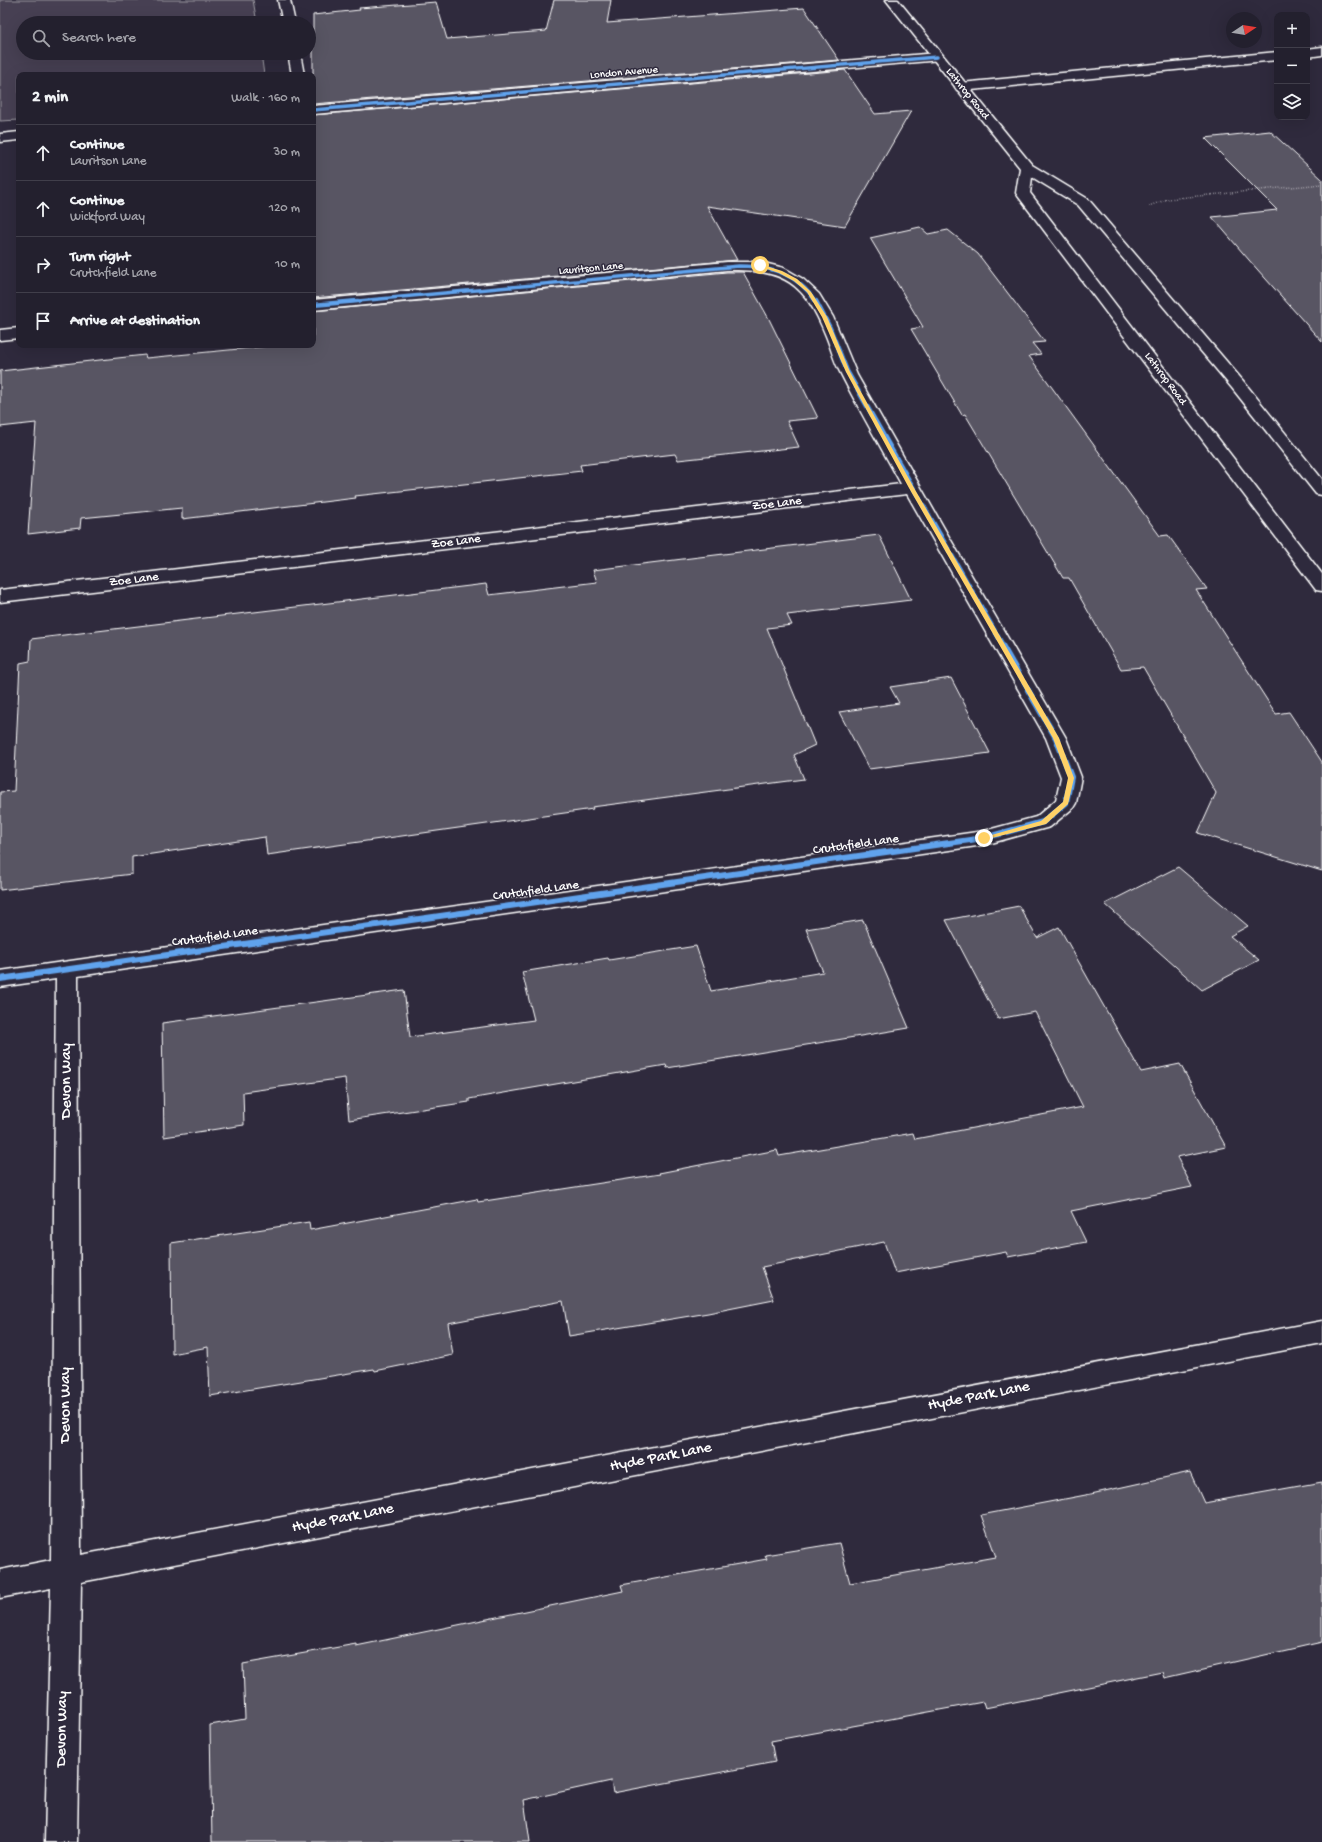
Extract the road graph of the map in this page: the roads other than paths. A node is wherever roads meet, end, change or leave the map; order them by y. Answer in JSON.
{"nodes":[{"id":1,"x":284,"y":0,"type":"edge"},
{"id":2,"x":892,"y":0,"type":"edge"},
{"id":3,"x":287,"y":16,"type":"edge"},
{"id":4,"x":1322,"y":52,"type":"edge"},
{"id":5,"x":1310,"y":53,"type":"edge"},
{"id":6,"x":1274,"y":56,"type":"edge"},
{"id":7,"x":937,"y":57,"type":"junction"},
{"id":8,"x":295,"y":60,"type":"edge"},
{"id":9,"x":297,"y":72,"type":"edge"},
{"id":10,"x":961,"y":87,"type":"junction"},
{"id":11,"x":316,"y":110,"type":"edge"},
{"id":12,"x":16,"y":136,"type":"edge"},
{"id":13,"x":0,"y":138,"type":"edge"},
{"id":14,"x":1027,"y":168,"type":"junction"},
{"id":15,"x":316,"y":305,"type":"edge"},
{"id":16,"x":16,"y":333,"type":"edge"},
{"id":17,"x":0,"y":335,"type":"edge"},
{"id":18,"x":911,"y":488,"type":"junction"},
{"id":19,"x":1322,"y":490,"type":"edge"},
{"id":20,"x":1322,"y":586,"type":"edge"},
{"id":21,"x":0,"y":596,"type":"edge"},
{"id":22,"x":1066,"y":803,"type":"joint"},
{"id":23,"x":67,"y":969,"type":"junction"},
{"id":24,"x":0,"y":979,"type":"edge"},
{"id":25,"x":1322,"y":1332,"type":"edge"},
{"id":26,"x":66,"y":1572,"type":"junction"},
{"id":27,"x":0,"y":1584,"type":"edge"},
{"id":28,"x":61,"y":1842,"type":"edge"}],
"edges":[{"from":1,"to":3,"type":"street"},
{"from":2,"to":7,"type":"street","name":"Lathrop Road"},
{"from":4,"to":5,"type":"street"},
{"from":6,"to":10,"type":"street"},
{"from":7,"to":10,"type":"street","name":"Lathrop Road"},
{"from":7,"to":11,"type":"street","name":"London Avenue"},
{"from":8,"to":9,"type":"street"},
{"from":10,"to":14,"type":"street","name":"Lathrop Road"},
{"from":12,"to":13,"type":"street"},
{"from":14,"to":19,"type":"street","name":"Lathrop Road"},
{"from":14,"to":20,"type":"street","name":"Lathrop Road"},
{"from":15,"to":18,"type":"street","name":"Lauritson Lane"},
{"from":16,"to":17,"type":"street"},
{"from":18,"to":21,"type":"street","name":"Zoe Lane"},
{"from":18,"to":22,"type":"street","name":"Lauritson Lane"},
{"from":22,"to":23,"type":"street","name":"Crutchfield Lane"},
{"from":23,"to":24,"type":"street","name":"Crutchfield Lane"},
{"from":23,"to":26,"type":"street","name":"Devon Way"},
{"from":25,"to":26,"type":"street","name":"Hyde Park Lane"},
{"from":26,"to":27,"type":"street","name":"Hyde Park Lane"},
{"from":26,"to":28,"type":"street","name":"Devon Way"}]}
